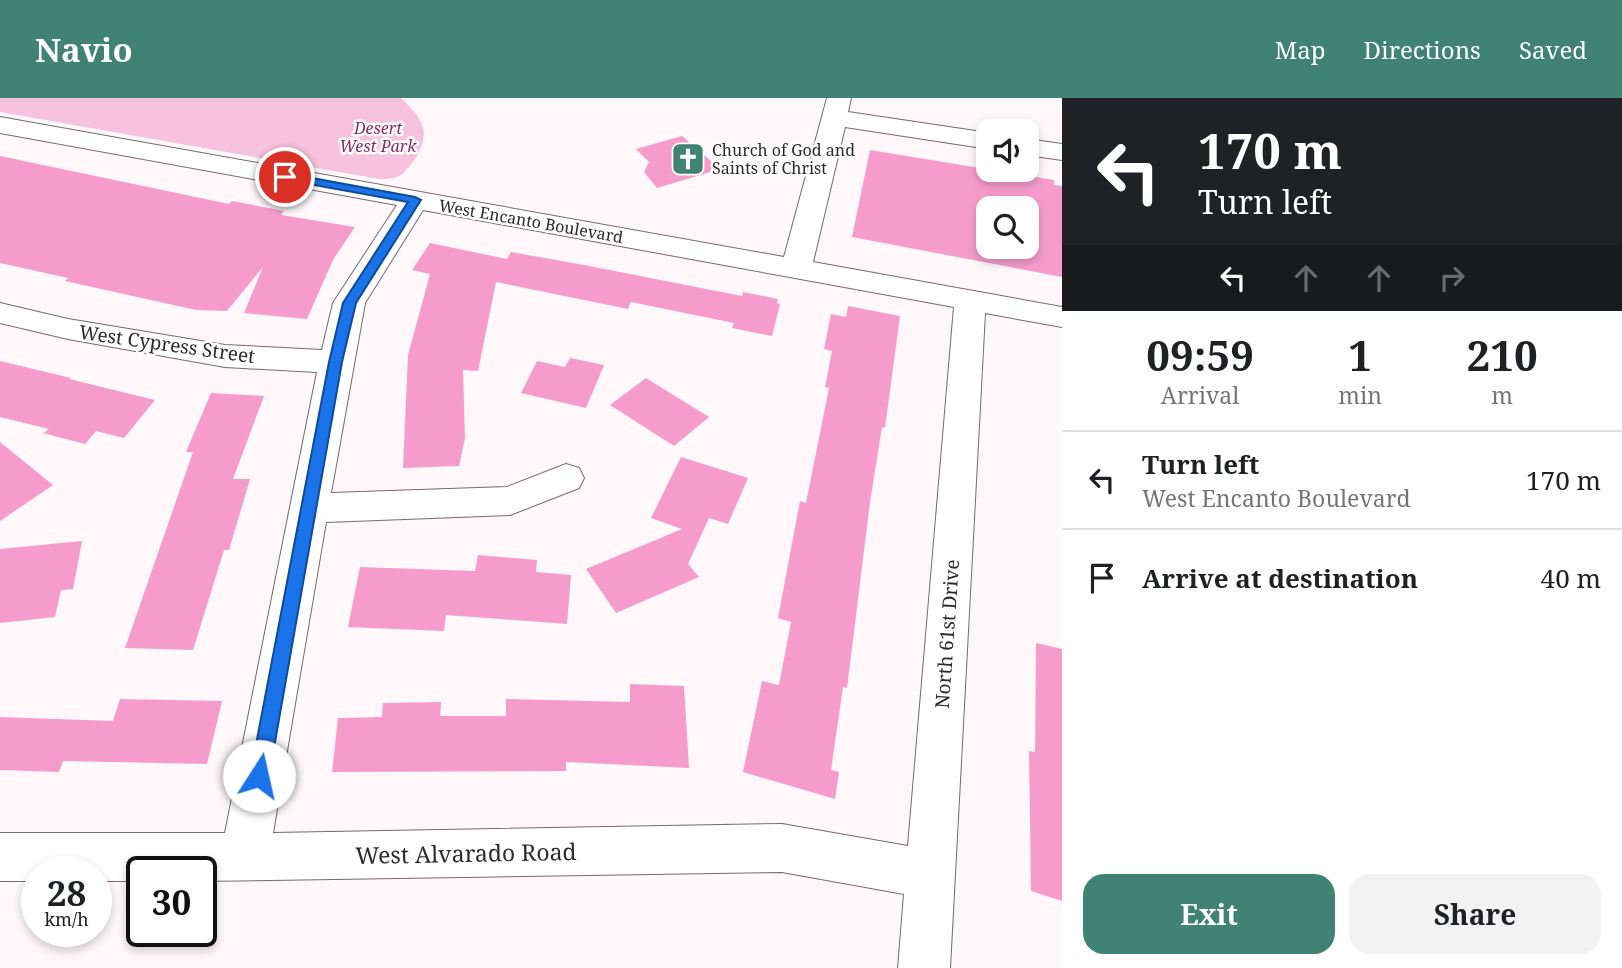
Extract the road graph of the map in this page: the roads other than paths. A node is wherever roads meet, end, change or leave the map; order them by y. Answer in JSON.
{"nodes":[{"id":1,"x":836,"y":108,"type":"edge"},
{"id":2,"x":0,"y":125,"type":"edge"},
{"id":3,"x":976,"y":138,"type":"edge"},
{"id":4,"x":1039,"y":149,"type":"edge"},
{"id":5,"x":1062,"y":152,"type":"edge"},
{"id":6,"x":415,"y":200,"type":"junction"},
{"id":7,"x":796,"y":269,"type":"junction"},
{"id":8,"x":970,"y":301,"type":"junction"},
{"id":9,"x":0,"y":313,"type":"edge"},
{"id":10,"x":1062,"y":317,"type":"edge"},
{"id":11,"x":335,"y":362,"type":"junction"},
{"id":12,"x":566,"y":478,"type":"dead end"},
{"id":13,"x":308,"y":508,"type":"junction"},
{"id":14,"x":0,"y":857,"type":"edge"},
{"id":15,"x":245,"y":857,"type":"junction"},
{"id":16,"x":930,"y":874,"type":"junction"},
{"id":17,"x":924,"y":968,"type":"edge"}],
"edges":[{"from":1,"to":3,"type":"street"},
{"from":1,"to":7,"type":"street"},
{"from":2,"to":6,"type":"street","name":"West Encanto Boulevard"},
{"from":4,"to":5,"type":"street"},
{"from":6,"to":7,"type":"street","name":"West Encanto Boulevard"},
{"from":6,"to":11,"type":"street"},
{"from":7,"to":8,"type":"street","name":"West Encanto Boulevard"},
{"from":8,"to":10,"type":"street","name":"West Encanto Boulevard"},
{"from":8,"to":16,"type":"street","name":"North 61st Drive"},
{"from":9,"to":11,"type":"street","name":"West Cypress Street"},
{"from":11,"to":13,"type":"street"},
{"from":12,"to":13,"type":"street"},
{"from":13,"to":15,"type":"street"},
{"from":14,"to":15,"type":"street","name":"West Alvarado Road"},
{"from":15,"to":16,"type":"street","name":"West Alvarado Road"},
{"from":16,"to":17,"type":"street","name":"North 61st Drive"}]}
